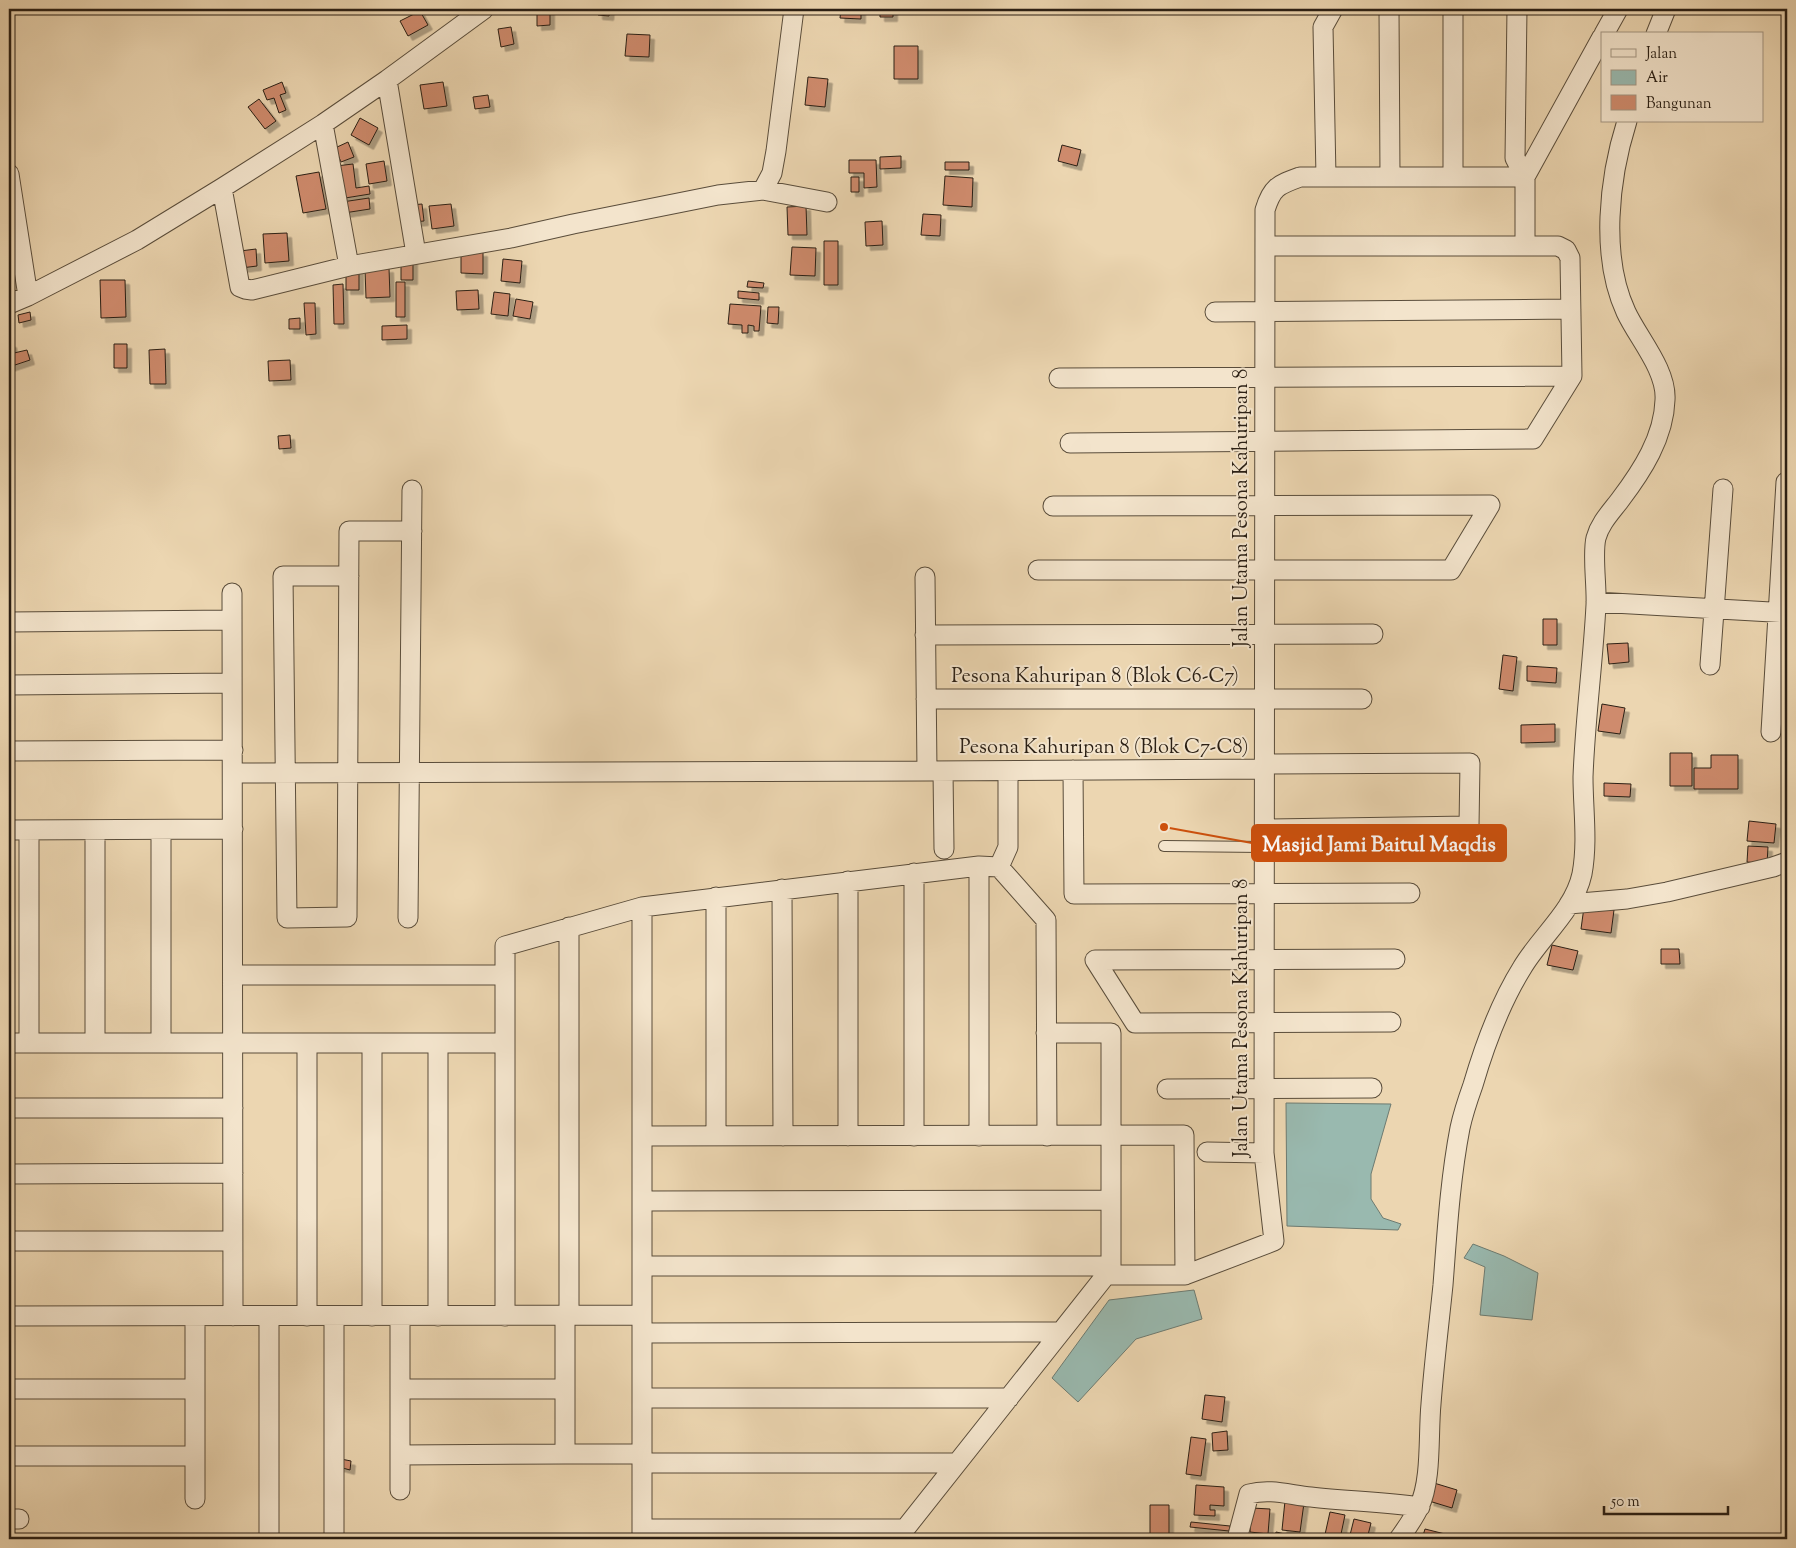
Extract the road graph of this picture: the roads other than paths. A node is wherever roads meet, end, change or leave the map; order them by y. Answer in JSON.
{"nodes":[{"id":1,"x":484,"y":9,"type":"edge"},
{"id":2,"x":794,"y":9,"type":"edge"},
{"id":3,"x":1333,"y":9,"type":"edge"},
{"id":4,"x":1388,"y":9,"type":"edge"},
{"id":5,"x":1453,"y":9,"type":"edge"},
{"id":6,"x":1517,"y":9,"type":"edge"},
{"id":7,"x":1618,"y":9,"type":"edge"},
{"id":8,"x":1666,"y":9,"type":"edge"},
{"id":9,"x":1605,"y":32,"type":"edge"},
{"id":10,"x":1657,"y":32,"type":"edge"},
{"id":11,"x":1601,"y":39,"type":"edge"},
{"id":12,"x":387,"y":80,"type":"junction"},
{"id":13,"x":1627,"y":122,"type":"edge"},
{"id":14,"x":323,"y":124,"type":"junction"},
{"id":15,"x":9,"y":174,"type":"edge"},
{"id":16,"x":1326,"y":177,"type":"junction"},
{"id":17,"x":1390,"y":177,"type":"junction"},
{"id":18,"x":1453,"y":177,"type":"junction"},
{"id":19,"x":1525,"y":177,"type":"junction"},
{"id":20,"x":222,"y":188,"type":"junction"},
{"id":21,"x":764,"y":190,"type":"junction"},
{"id":22,"x":826,"y":202,"type":"dead end"},
{"id":23,"x":1265,"y":246,"type":"junction"},
{"id":24,"x":1526,"y":246,"type":"junction"},
{"id":25,"x":416,"y":254,"type":"junction"},
{"id":26,"x":348,"y":266,"type":"junction"},
{"id":27,"x":28,"y":296,"type":"junction"},
{"id":28,"x":9,"y":304,"type":"edge"},
{"id":29,"x":1571,"y":309,"type":"junction"},
{"id":30,"x":1265,"y":311,"type":"junction"},
{"id":31,"x":1215,"y":312,"type":"dead end"},
{"id":32,"x":1572,"y":376,"type":"junction"},
{"id":33,"x":1059,"y":378,"type":"dead end"},
{"id":34,"x":1265,"y":378,"type":"junction"},
{"id":35,"x":1265,"y":441,"type":"junction"},
{"id":36,"x":1070,"y":442,"type":"dead end"},
{"id":37,"x":1786,"y":482,"type":"edge"},
{"id":38,"x":1723,"y":489,"type":"dead end"},
{"id":39,"x":412,"y":490,"type":"dead end"},
{"id":40,"x":1053,"y":506,"type":"dead end"},
{"id":41,"x":1265,"y":506,"type":"junction"},
{"id":42,"x":412,"y":531,"type":"junction"},
{"id":43,"x":1038,"y":570,"type":"dead end"},
{"id":44,"x":1265,"y":570,"type":"junction"},
{"id":45,"x":349,"y":576,"type":"junction"},
{"id":46,"x":925,"y":577,"type":"dead end"},
{"id":47,"x":232,"y":593,"type":"dead end"},
{"id":48,"x":1596,"y":602,"type":"junction"},
{"id":49,"x":1714,"y":609,"type":"junction"},
{"id":50,"x":1782,"y":613,"type":"edge"},
{"id":51,"x":232,"y":620,"type":"junction"},
{"id":52,"x":9,"y":622,"type":"edge"},
{"id":53,"x":1265,"y":634,"type":"junction"},
{"id":54,"x":1373,"y":634,"type":"dead end"},
{"id":55,"x":925,"y":635,"type":"junction"},
{"id":56,"x":1710,"y":665,"type":"dead end"},
{"id":57,"x":232,"y":684,"type":"junction"},
{"id":58,"x":9,"y":685,"type":"edge"},
{"id":59,"x":926,"y":699,"type":"junction"},
{"id":60,"x":1265,"y":699,"type":"junction"},
{"id":61,"x":1362,"y":699,"type":"dead end"},
{"id":62,"x":1772,"y":732,"type":"dead end"},
{"id":63,"x":233,"y":750,"type":"junction"},
{"id":64,"x":9,"y":751,"type":"edge"},
{"id":65,"x":1264,"y":766,"type":"junction"},
{"id":66,"x":1073,"y":770,"type":"junction"},
{"id":67,"x":935,"y":771,"type":"junction"},
{"id":68,"x":1008,"y":771,"type":"junction"},
{"id":69,"x":233,"y":773,"type":"junction"},
{"id":70,"x":286,"y":773,"type":"junction"},
{"id":71,"x":348,"y":773,"type":"junction"},
{"id":72,"x":409,"y":773,"type":"junction"},
{"id":73,"x":233,"y":829,"type":"junction"},
{"id":74,"x":9,"y":830,"type":"edge"},
{"id":75,"x":29,"y":830,"type":"junction"},
{"id":76,"x":94,"y":830,"type":"junction"},
{"id":77,"x":161,"y":830,"type":"junction"},
{"id":78,"x":1264,"y":838,"type":"junction"},
{"id":79,"x":1164,"y":846,"type":"dead end"},
{"id":80,"x":944,"y":849,"type":"dead end"},
{"id":81,"x":1787,"y":862,"type":"edge"},
{"id":82,"x":979,"y":866,"type":"junction"},
{"id":83,"x":999,"y":867,"type":"junction"},
{"id":84,"x":914,"y":873,"type":"junction"},
{"id":85,"x":848,"y":881,"type":"junction"},
{"id":86,"x":782,"y":889,"type":"junction"},
{"id":87,"x":1264,"y":893,"type":"junction"},
{"id":88,"x":1410,"y":893,"type":"dead end"},
{"id":89,"x":716,"y":897,"type":"junction"},
{"id":90,"x":1569,"y":904,"type":"junction"},
{"id":91,"x":642,"y":907,"type":"junction"},
{"id":92,"x":408,"y":918,"type":"dead end"},
{"id":93,"x":569,"y":927,"type":"junction"},
{"id":94,"x":1264,"y":959,"type":"junction"},
{"id":95,"x":1395,"y":959,"type":"dead end"},
{"id":96,"x":233,"y":975,"type":"junction"},
{"id":97,"x":505,"y":975,"type":"junction"},
{"id":98,"x":1264,"y":1022,"type":"junction"},
{"id":99,"x":1392,"y":1022,"type":"dead end"},
{"id":100,"x":1046,"y":1033,"type":"junction"},
{"id":101,"x":9,"y":1043,"type":"edge"},
{"id":102,"x":29,"y":1043,"type":"junction"},
{"id":103,"x":94,"y":1043,"type":"junction"},
{"id":104,"x":161,"y":1043,"type":"junction"},
{"id":105,"x":233,"y":1043,"type":"junction"},
{"id":106,"x":307,"y":1043,"type":"junction"},
{"id":107,"x":372,"y":1043,"type":"junction"},
{"id":108,"x":438,"y":1043,"type":"junction"},
{"id":109,"x":505,"y":1043,"type":"junction"},
{"id":110,"x":1264,"y":1088,"type":"junction"},
{"id":111,"x":1372,"y":1088,"type":"dead end"},
{"id":112,"x":1168,"y":1089,"type":"dead end"},
{"id":113,"x":9,"y":1108,"type":"edge"},
{"id":114,"x":233,"y":1108,"type":"junction"},
{"id":115,"x":642,"y":1136,"type":"junction"},
{"id":116,"x":716,"y":1136,"type":"junction"},
{"id":117,"x":783,"y":1136,"type":"junction"},
{"id":118,"x":848,"y":1136,"type":"junction"},
{"id":119,"x":914,"y":1136,"type":"junction"},
{"id":120,"x":979,"y":1136,"type":"junction"},
{"id":121,"x":1047,"y":1136,"type":"junction"},
{"id":122,"x":1111,"y":1136,"type":"junction"},
{"id":123,"x":1207,"y":1152,"type":"dead end"},
{"id":124,"x":1264,"y":1153,"type":"junction"},
{"id":125,"x":234,"y":1173,"type":"junction"},
{"id":126,"x":9,"y":1174,"type":"edge"},
{"id":127,"x":1111,"y":1200,"type":"junction"},
{"id":128,"x":642,"y":1201,"type":"junction"},
{"id":129,"x":9,"y":1241,"type":"edge"},
{"id":130,"x":234,"y":1241,"type":"junction"},
{"id":131,"x":642,"y":1266,"type":"junction"},
{"id":132,"x":1109,"y":1270,"type":"junction"},
{"id":133,"x":1184,"y":1275,"type":"junction"},
{"id":134,"x":9,"y":1316,"type":"edge"},
{"id":135,"x":195,"y":1316,"type":"junction"},
{"id":136,"x":234,"y":1316,"type":"junction"},
{"id":137,"x":269,"y":1316,"type":"junction"},
{"id":138,"x":307,"y":1316,"type":"junction"},
{"id":139,"x":334,"y":1316,"type":"junction"},
{"id":140,"x":372,"y":1316,"type":"junction"},
{"id":141,"x":400,"y":1316,"type":"junction"},
{"id":142,"x":438,"y":1316,"type":"junction"},
{"id":143,"x":505,"y":1316,"type":"junction"},
{"id":144,"x":567,"y":1316,"type":"junction"},
{"id":145,"x":642,"y":1324,"type":"junction"},
{"id":146,"x":1060,"y":1332,"type":"junction"},
{"id":147,"x":565,"y":1388,"type":"junction"},
{"id":148,"x":195,"y":1389,"type":"junction"},
{"id":149,"x":400,"y":1389,"type":"junction"},
{"id":150,"x":9,"y":1390,"type":"edge"},
{"id":151,"x":642,"y":1398,"type":"junction"},
{"id":152,"x":1009,"y":1398,"type":"junction"},
{"id":153,"x":400,"y":1454,"type":"junction"},
{"id":154,"x":565,"y":1454,"type":"junction"},
{"id":155,"x":9,"y":1456,"type":"edge"},
{"id":156,"x":195,"y":1456,"type":"junction"},
{"id":157,"x":642,"y":1459,"type":"junction"},
{"id":158,"x":957,"y":1462,"type":"junction"},
{"id":159,"x":400,"y":1490,"type":"dead end"},
{"id":160,"x":195,"y":1499,"type":"dead end"},
{"id":161,"x":1420,"y":1506,"type":"junction"},
{"id":162,"x":642,"y":1534,"type":"edge"},
{"id":163,"x":901,"y":1534,"type":"edge"},
{"id":164,"x":269,"y":1539,"type":"edge"},
{"id":165,"x":334,"y":1539,"type":"edge"},
{"id":166,"x":1237,"y":1539,"type":"edge"},
{"id":167,"x":1399,"y":1539,"type":"edge"}],
"edges":[{"from":1,"to":12,"type":"street"},
{"from":2,"to":21,"type":"street"},
{"from":3,"to":16,"type":"street"},
{"from":4,"to":17,"type":"street"},
{"from":5,"to":18,"type":"street"},
{"from":6,"to":19,"type":"street"},
{"from":7,"to":9,"type":"street"},
{"from":8,"to":10,"type":"street"},
{"from":11,"to":19,"type":"street"},
{"from":12,"to":14,"type":"street"},
{"from":12,"to":25,"type":"street"},
{"from":13,"to":48,"type":"street"},
{"from":14,"to":20,"type":"street"},
{"from":14,"to":26,"type":"street"},
{"from":15,"to":27,"type":"street"},
{"from":16,"to":17,"type":"street","name":"Jalan Utama Pesona Kahuripan 8"},
{"from":16,"to":23,"type":"street","name":"Jalan Utama Pesona Kahuripan 8"},
{"from":17,"to":18,"type":"street","name":"Jalan Utama Pesona Kahuripan 8"},
{"from":18,"to":19,"type":"street","name":"Jalan Utama Pesona Kahuripan 8"},
{"from":19,"to":24,"type":"street"},
{"from":20,"to":26,"type":"street"},
{"from":20,"to":27,"type":"street"},
{"from":21,"to":22,"type":"street"},
{"from":21,"to":25,"type":"street"},
{"from":23,"to":24,"type":"street"},
{"from":23,"to":30,"type":"street","name":"Jalan Utama Pesona Kahuripan 8"},
{"from":24,"to":29,"type":"street"},
{"from":25,"to":26,"type":"street"},
{"from":27,"to":28,"type":"street"},
{"from":29,"to":30,"type":"street"},
{"from":29,"to":32,"type":"street"},
{"from":30,"to":31,"type":"street"},
{"from":30,"to":34,"type":"street","name":"Jalan Utama Pesona Kahuripan 8"},
{"from":32,"to":34,"type":"street"},
{"from":32,"to":35,"type":"street"},
{"from":33,"to":34,"type":"street"},
{"from":34,"to":35,"type":"street","name":"Jalan Utama Pesona Kahuripan 8"},
{"from":35,"to":36,"type":"street"},
{"from":35,"to":41,"type":"street","name":"Jalan Utama Pesona Kahuripan 8"},
{"from":37,"to":50,"type":"street"},
{"from":38,"to":49,"type":"street"},
{"from":39,"to":42,"type":"street"},
{"from":40,"to":41,"type":"street"},
{"from":41,"to":44,"type":"street","name":"Jalan Utama Pesona Kahuripan 8"},
{"from":41,"to":44,"type":"street"},
{"from":42,"to":45,"type":"street"},
{"from":42,"to":72,"type":"street"},
{"from":43,"to":44,"type":"street"},
{"from":44,"to":53,"type":"street","name":"Jalan Utama Pesona Kahuripan 8"},
{"from":45,"to":70,"type":"street"},
{"from":45,"to":71,"type":"street"},
{"from":46,"to":55,"type":"street"},
{"from":47,"to":51,"type":"street"},
{"from":48,"to":49,"type":"street"},
{"from":48,"to":90,"type":"street"},
{"from":49,"to":50,"type":"street"},
{"from":49,"to":56,"type":"street"},
{"from":50,"to":62,"type":"street"},
{"from":51,"to":52,"type":"street"},
{"from":51,"to":57,"type":"street"},
{"from":53,"to":54,"type":"street"},
{"from":53,"to":55,"type":"street"},
{"from":53,"to":60,"type":"street","name":"Jalan Utama Pesona Kahuripan 8"},
{"from":55,"to":59,"type":"street"},
{"from":57,"to":58,"type":"street"},
{"from":57,"to":63,"type":"street"},
{"from":59,"to":60,"type":"street","name":"Pesona Kahuripan 8 (Blok C6-C7)"},
{"from":59,"to":67,"type":"street"},
{"from":60,"to":61,"type":"street","name":"Pesona Kahuripan 8 (Blok C6-C7)"},
{"from":60,"to":65,"type":"street","name":"Jalan Utama Pesona Kahuripan 8"},
{"from":63,"to":64,"type":"street"},
{"from":63,"to":69,"type":"street"},
{"from":65,"to":66,"type":"street","name":"Pesona Kahuripan 8 (Blok C7-C8)"},
{"from":65,"to":78,"type":"street","name":"Jalan Utama Pesona Kahuripan 8"},
{"from":65,"to":78,"type":"street","name":"Pesona Kahuripan 8 (Blok C7-C8)"},
{"from":66,"to":68,"type":"street","name":"Pesona Kahuripan 8 (Blok C7-C8)"},
{"from":66,"to":87,"type":"street"},
{"from":67,"to":68,"type":"street","name":"Pesona Kahuripan 8 (Blok C7-C8)"},
{"from":67,"to":72,"type":"street","name":"Pesona Kahuripan 8 (Blok C7-C8)"},
{"from":67,"to":80,"type":"street"},
{"from":68,"to":83,"type":"street"},
{"from":69,"to":70,"type":"street","name":"Pesona Kahuripan 8 (Blok C7-C8)"},
{"from":69,"to":73,"type":"street"},
{"from":70,"to":71,"type":"street","name":"Pesona Kahuripan 8 (Blok C7-C8)"},
{"from":70,"to":71,"type":"street"},
{"from":71,"to":72,"type":"street","name":"Pesona Kahuripan 8 (Blok C7-C8)"},
{"from":72,"to":92,"type":"street"},
{"from":73,"to":77,"type":"street"},
{"from":73,"to":96,"type":"street"},
{"from":74,"to":75,"type":"street"},
{"from":75,"to":76,"type":"street"},
{"from":75,"to":102,"type":"street"},
{"from":76,"to":77,"type":"street"},
{"from":76,"to":103,"type":"street"},
{"from":77,"to":104,"type":"street"},
{"from":78,"to":79,"type":"lane"},
{"from":78,"to":87,"type":"street","name":"Jalan Utama Pesona Kahuripan 8"},
{"from":81,"to":90,"type":"street"},
{"from":82,"to":83,"type":"street"},
{"from":82,"to":84,"type":"street"},
{"from":82,"to":120,"type":"street"},
{"from":83,"to":100,"type":"street"},
{"from":84,"to":85,"type":"street"},
{"from":84,"to":119,"type":"street"},
{"from":85,"to":86,"type":"street"},
{"from":85,"to":118,"type":"street"},
{"from":86,"to":89,"type":"street"},
{"from":86,"to":117,"type":"street"},
{"from":87,"to":88,"type":"street"},
{"from":87,"to":94,"type":"street","name":"Jalan Utama Pesona Kahuripan 8"},
{"from":89,"to":91,"type":"street"},
{"from":89,"to":116,"type":"street"},
{"from":90,"to":161,"type":"street"},
{"from":91,"to":93,"type":"street"},
{"from":91,"to":115,"type":"street"},
{"from":93,"to":97,"type":"street"},
{"from":93,"to":144,"type":"street"},
{"from":94,"to":95,"type":"street"},
{"from":94,"to":98,"type":"street","name":"Jalan Utama Pesona Kahuripan 8"},
{"from":94,"to":98,"type":"street"},
{"from":96,"to":97,"type":"street"},
{"from":96,"to":105,"type":"street"},
{"from":97,"to":109,"type":"street"},
{"from":98,"to":99,"type":"street"},
{"from":98,"to":110,"type":"street","name":"Jalan Utama Pesona Kahuripan 8"},
{"from":100,"to":121,"type":"street"},
{"from":100,"to":122,"type":"street"},
{"from":101,"to":102,"type":"street"},
{"from":102,"to":103,"type":"street"},
{"from":103,"to":104,"type":"street"},
{"from":104,"to":105,"type":"street"},
{"from":105,"to":106,"type":"street"},
{"from":105,"to":114,"type":"street"},
{"from":106,"to":107,"type":"street"},
{"from":106,"to":138,"type":"street"},
{"from":107,"to":108,"type":"street"},
{"from":107,"to":140,"type":"street"},
{"from":108,"to":109,"type":"street"},
{"from":108,"to":142,"type":"street"},
{"from":109,"to":143,"type":"street"},
{"from":110,"to":111,"type":"street"},
{"from":110,"to":112,"type":"street"},
{"from":110,"to":124,"type":"street","name":"Jalan Utama Pesona Kahuripan 8"},
{"from":113,"to":114,"type":"street"},
{"from":114,"to":125,"type":"street"},
{"from":115,"to":116,"type":"street"},
{"from":115,"to":128,"type":"street"},
{"from":116,"to":117,"type":"street"},
{"from":117,"to":118,"type":"street"},
{"from":118,"to":119,"type":"street"},
{"from":119,"to":120,"type":"street"},
{"from":120,"to":121,"type":"street"},
{"from":121,"to":122,"type":"street"},
{"from":122,"to":127,"type":"street"},
{"from":122,"to":133,"type":"street"},
{"from":123,"to":124,"type":"street"},
{"from":124,"to":133,"type":"street","name":"Jalan Utama Pesona Kahuripan 8"},
{"from":125,"to":126,"type":"street"},
{"from":125,"to":130,"type":"street"},
{"from":127,"to":128,"type":"street"},
{"from":127,"to":132,"type":"street"},
{"from":128,"to":131,"type":"street"},
{"from":129,"to":130,"type":"street"},
{"from":130,"to":136,"type":"street"},
{"from":131,"to":132,"type":"street"},
{"from":131,"to":145,"type":"street"},
{"from":132,"to":133,"type":"street"},
{"from":132,"to":146,"type":"street"},
{"from":134,"to":135,"type":"street"},
{"from":135,"to":136,"type":"street"},
{"from":135,"to":148,"type":"street"},
{"from":136,"to":137,"type":"street"},
{"from":137,"to":138,"type":"street"},
{"from":137,"to":164,"type":"street"},
{"from":138,"to":139,"type":"street"},
{"from":139,"to":140,"type":"street"},
{"from":139,"to":165,"type":"street"},
{"from":140,"to":141,"type":"street"},
{"from":141,"to":142,"type":"street"},
{"from":141,"to":149,"type":"street"},
{"from":142,"to":143,"type":"street"},
{"from":143,"to":144,"type":"street"},
{"from":144,"to":145,"type":"street"},
{"from":144,"to":147,"type":"street"},
{"from":145,"to":146,"type":"street"},
{"from":145,"to":151,"type":"street"},
{"from":146,"to":152,"type":"street"},
{"from":147,"to":149,"type":"street"},
{"from":147,"to":154,"type":"street"},
{"from":148,"to":150,"type":"street"},
{"from":148,"to":156,"type":"street"},
{"from":149,"to":153,"type":"street"},
{"from":151,"to":152,"type":"street"},
{"from":151,"to":157,"type":"street"},
{"from":152,"to":158,"type":"street"},
{"from":153,"to":154,"type":"street"},
{"from":153,"to":159,"type":"street"},
{"from":154,"to":157,"type":"street"},
{"from":155,"to":156,"type":"street"},
{"from":156,"to":160,"type":"street"},
{"from":157,"to":158,"type":"street"},
{"from":157,"to":162,"type":"street"},
{"from":158,"to":163,"type":"street"},
{"from":161,"to":166,"type":"street"},
{"from":161,"to":167,"type":"street"},
{"from":162,"to":163,"type":"street"}]}
